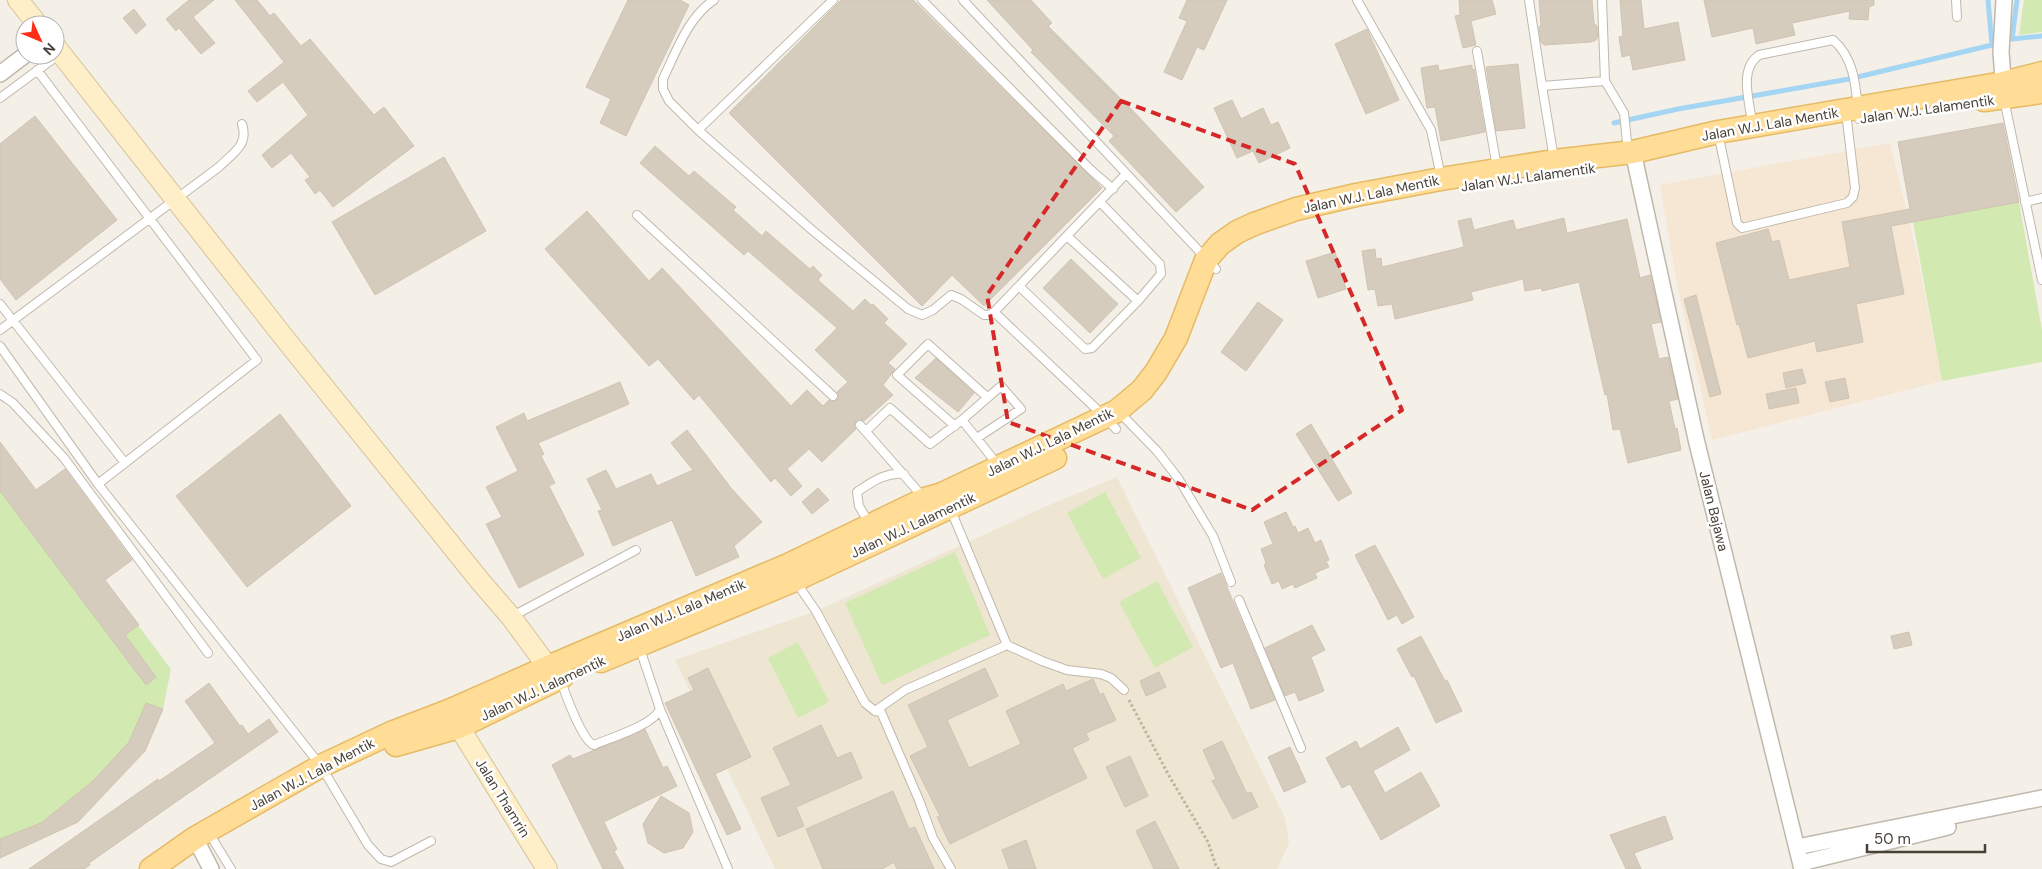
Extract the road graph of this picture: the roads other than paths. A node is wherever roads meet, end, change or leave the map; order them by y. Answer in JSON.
{"nodes":[{"id":1,"x":18,"y":0,"type":"edge"},
{"id":2,"x":714,"y":0,"type":"edge"},
{"id":3,"x":833,"y":0,"type":"edge"},
{"id":4,"x":922,"y":0,"type":"edge"},
{"id":5,"x":963,"y":0,"type":"edge"},
{"id":6,"x":1357,"y":0,"type":"edge"},
{"id":7,"x":1529,"y":0,"type":"edge"},
{"id":8,"x":1602,"y":0,"type":"edge"},
{"id":9,"x":1956,"y":0,"type":"edge"},
{"id":10,"x":2004,"y":0,"type":"edge"},
{"id":11,"x":30,"y":15,"type":"edge"},
{"id":12,"x":1957,"y":17,"type":"dead end"},
{"id":13,"x":1476,"y":51,"type":"dead end"},
{"id":14,"x":65,"y":58,"type":"edge"},
{"id":15,"x":15,"y":63,"type":"edge"},
{"id":16,"x":42,"y":65,"type":"edge"},
{"id":17,"x":37,"y":70,"type":"junction"},
{"id":18,"x":2042,"y":72,"type":"edge"},
{"id":19,"x":0,"y":74,"type":"edge"},
{"id":20,"x":1605,"y":81,"type":"junction"},
{"id":21,"x":1542,"y":86,"type":"junction"},
{"id":22,"x":2003,"y":91,"type":"junction"},
{"id":23,"x":2042,"y":92,"type":"edge"},
{"id":24,"x":0,"y":98,"type":"edge"},
{"id":25,"x":1853,"y":110,"type":"junction"},
{"id":26,"x":242,"y":124,"type":"dead end"},
{"id":27,"x":1752,"y":124,"type":"junction"},
{"id":28,"x":698,"y":130,"type":"junction"},
{"id":29,"x":1720,"y":137,"type":"junction"},
{"id":30,"x":1632,"y":157,"type":"junction"},
{"id":31,"x":1555,"y":166,"type":"junction"},
{"id":32,"x":1126,"y":174,"type":"junction"},
{"id":33,"x":1498,"y":175,"type":"junction"},
{"id":34,"x":1442,"y":184,"type":"junction"},
{"id":35,"x":1113,"y":188,"type":"junction"},
{"id":36,"x":2042,"y":198,"type":"edge"},
{"id":37,"x":176,"y":200,"type":"junction"},
{"id":38,"x":1100,"y":202,"type":"junction"},
{"id":39,"x":2025,"y":202,"type":"junction"},
{"id":40,"x":637,"y":215,"type":"dead end"},
{"id":41,"x":151,"y":218,"type":"junction"},
{"id":42,"x":1067,"y":236,"type":"junction"},
{"id":43,"x":1211,"y":265,"type":"junction"},
{"id":44,"x":2042,"y":280,"type":"edge"},
{"id":45,"x":1019,"y":286,"type":"junction"},
{"id":46,"x":1138,"y":301,"type":"junction"},
{"id":47,"x":0,"y":304,"type":"edge"},
{"id":48,"x":994,"y":312,"type":"junction"},
{"id":49,"x":13,"y":320,"type":"junction"},
{"id":50,"x":0,"y":330,"type":"edge"},
{"id":51,"x":0,"y":346,"type":"edge"},
{"id":52,"x":0,"y":394,"type":"edge"},
{"id":53,"x":833,"y":396,"type":"dead end"},
{"id":54,"x":987,"y":397,"type":"junction"},
{"id":55,"x":1116,"y":419,"type":"junction"},
{"id":56,"x":962,"y":420,"type":"junction"},
{"id":57,"x":955,"y":426,"type":"junction"},
{"id":58,"x":977,"y":438,"type":"junction"},
{"id":59,"x":125,"y":463,"type":"junction"},
{"id":60,"x":1000,"y":467,"type":"junction"},
{"id":61,"x":904,"y":474,"type":"junction"},
{"id":62,"x":98,"y":484,"type":"junction"},
{"id":63,"x":937,"y":504,"type":"junction"},
{"id":64,"x":870,"y":525,"type":"junction"},
{"id":65,"x":636,"y":550,"type":"dead end"},
{"id":66,"x":792,"y":573,"type":"junction"},
{"id":67,"x":1231,"y":582,"type":"dead end"},
{"id":68,"x":181,"y":588,"type":"junction"},
{"id":69,"x":168,"y":598,"type":"junction"},
{"id":70,"x":1239,"y":600,"type":"dead end"},
{"id":71,"x":512,"y":617,"type":"junction"},
{"id":72,"x":636,"y":638,"type":"junction"},
{"id":73,"x":1007,"y":645,"type":"junction"},
{"id":74,"x":208,"y":653,"type":"dead end"},
{"id":75,"x":553,"y":676,"type":"junction"},
{"id":76,"x":1124,"y":690,"type":"road end"},
{"id":77,"x":660,"y":709,"type":"junction"},
{"id":78,"x":875,"y":711,"type":"junction"},
{"id":79,"x":455,"y":719,"type":"junction"},
{"id":80,"x":1301,"y":748,"type":"dead end"},
{"id":81,"x":325,"y":772,"type":"junction"},
{"id":82,"x":2042,"y":798,"type":"edge"},
{"id":83,"x":2042,"y":807,"type":"edge"},
{"id":84,"x":204,"y":840,"type":"junction"},
{"id":85,"x":431,"y":841,"type":"dead end"},
{"id":86,"x":1797,"y":847,"type":"junction"},
{"id":87,"x":1801,"y":866,"type":"edge"},
{"id":88,"x":150,"y":869,"type":"edge"},
{"id":89,"x":170,"y":869,"type":"edge"},
{"id":90,"x":211,"y":869,"type":"edge"},
{"id":91,"x":231,"y":869,"type":"edge"},
{"id":92,"x":547,"y":869,"type":"edge"},
{"id":93,"x":728,"y":869,"type":"edge"},
{"id":94,"x":951,"y":869,"type":"edge"}],
"edges":[{"from":1,"to":11,"type":"street"},
{"from":2,"to":28,"type":"lane"},
{"from":3,"to":28,"type":"lane"},
{"from":4,"to":35,"type":"lane"},
{"from":5,"to":32,"type":"lane"},
{"from":6,"to":34,"type":"lane"},
{"from":7,"to":21,"type":"lane"},
{"from":8,"to":20,"type":"lane"},
{"from":9,"to":12,"type":"lane"},
{"from":10,"to":22,"type":"street"},
{"from":13,"to":33,"type":"lane"},
{"from":14,"to":37,"type":"street"},
{"from":15,"to":19,"type":"street"},
{"from":16,"to":17,"type":"lane"},
{"from":17,"to":24,"type":"lane"},
{"from":17,"to":41,"type":"lane"},
{"from":18,"to":22,"type":"main road"},
{"from":20,"to":21,"type":"lane"},
{"from":20,"to":30,"type":"lane"},
{"from":21,"to":31,"type":"lane"},
{"from":22,"to":23,"type":"main road","name":"Jalan W.J. Lalamentik"},
{"from":22,"to":25,"type":"main road","name":"Jalan W.J. Lalamentik"},
{"from":22,"to":39,"type":"lane"},
{"from":25,"to":27,"type":"main road","name":"Jalan W.J. Lalamentik"},
{"from":25,"to":27,"type":"lane"},
{"from":25,"to":29,"type":"lane"},
{"from":26,"to":37,"type":"lane"},
{"from":27,"to":29,"type":"main road","name":"Jalan W.J. Lalamentik"},
{"from":28,"to":48,"type":"lane"},
{"from":29,"to":30,"type":"main road","name":"Jalan W.J. Lalamentik"},
{"from":30,"to":31,"type":"main road","name":"Jalan W.J. Lalamentik"},
{"from":30,"to":86,"type":"street","name":"Jalan Bajawa"},
{"from":31,"to":33,"type":"main road","name":"Jalan W.J. Lalamentik"},
{"from":32,"to":35,"type":"lane"},
{"from":32,"to":43,"type":"lane"},
{"from":33,"to":34,"type":"main road","name":"Jalan W.J. Lalamentik"},
{"from":34,"to":43,"type":"main road","name":"Jalan W.J. Lalamentik"},
{"from":35,"to":38,"type":"lane"},
{"from":36,"to":39,"type":"lane"},
{"from":37,"to":41,"type":"lane"},
{"from":37,"to":71,"type":"street"},
{"from":38,"to":42,"type":"lane"},
{"from":38,"to":46,"type":"lane"},
{"from":39,"to":44,"type":"lane"},
{"from":40,"to":53,"type":"lane"},
{"from":41,"to":49,"type":"lane"},
{"from":41,"to":59,"type":"lane"},
{"from":42,"to":45,"type":"lane"},
{"from":42,"to":46,"type":"lane"},
{"from":43,"to":55,"type":"main road","name":"Jalan W.J. Lala Mentik"},
{"from":45,"to":46,"type":"lane"},
{"from":45,"to":48,"type":"lane"},
{"from":47,"to":49,"type":"lane"},
{"from":48,"to":55,"type":"lane"},
{"from":49,"to":50,"type":"lane"},
{"from":49,"to":59,"type":"lane"},
{"from":51,"to":62,"type":"lane"},
{"from":52,"to":69,"type":"lane"},
{"from":54,"to":56,"type":"lane"},
{"from":54,"to":57,"type":"lane"},
{"from":54,"to":58,"type":"lane"},
{"from":55,"to":60,"type":"main road","name":"Jalan W.J. Lala Mentik"},
{"from":55,"to":63,"type":"main road","name":"Jalan W.J. Lalamentik"},
{"from":55,"to":67,"type":"lane"},
{"from":56,"to":57,"type":"lane"},
{"from":56,"to":58,"type":"lane"},
{"from":57,"to":61,"type":"lane"},
{"from":58,"to":60,"type":"lane"},
{"from":59,"to":62,"type":"lane"},
{"from":60,"to":63,"type":"main road","name":"Jalan W.J. Lala Mentik"},
{"from":61,"to":63,"type":"lane"},
{"from":61,"to":64,"type":"lane"},
{"from":62,"to":68,"type":"lane"},
{"from":63,"to":64,"type":"main road","name":"Jalan W.J. Lala Mentik"},
{"from":63,"to":66,"type":"main road","name":"Jalan W.J. Lalamentik"},
{"from":63,"to":73,"type":"lane"},
{"from":64,"to":66,"type":"main road","name":"Jalan W.J. Lala Mentik"},
{"from":65,"to":71,"type":"lane"},
{"from":66,"to":72,"type":"main road","name":"Jalan W.J. Lala Mentik"},
{"from":66,"to":78,"type":"lane"},
{"from":68,"to":69,"type":"lane"},
{"from":68,"to":81,"type":"lane"},
{"from":69,"to":74,"type":"lane"},
{"from":70,"to":80,"type":"lane"},
{"from":71,"to":75,"type":"street"},
{"from":72,"to":75,"type":"main road","name":"Jalan W.J. Lala Mentik"},
{"from":72,"to":77,"type":"lane"},
{"from":73,"to":76,"type":"lane"},
{"from":73,"to":78,"type":"lane"},
{"from":75,"to":77,"type":"lane"},
{"from":75,"to":79,"type":"main road","name":"Jalan W.J. Lala Mentik"},
{"from":77,"to":93,"type":"lane"},
{"from":78,"to":94,"type":"lane"},
{"from":79,"to":81,"type":"main road","name":"Jalan W.J. Lala Mentik"},
{"from":79,"to":92,"type":"street","name":"Jalan Thamrin"},
{"from":81,"to":84,"type":"main road","name":"Jalan W.J. Lala Mentik"},
{"from":81,"to":85,"type":"lane"},
{"from":82,"to":86,"type":"street"},
{"from":83,"to":87,"type":"street"},
{"from":84,"to":88,"type":"main road","name":"Jalan W.J. Lala Mentik"},
{"from":84,"to":89,"type":"main road"},
{"from":84,"to":90,"type":"street"},
{"from":84,"to":91,"type":"lane"},
{"from":86,"to":87,"type":"street","name":"Jalan Bajawa"}]}
